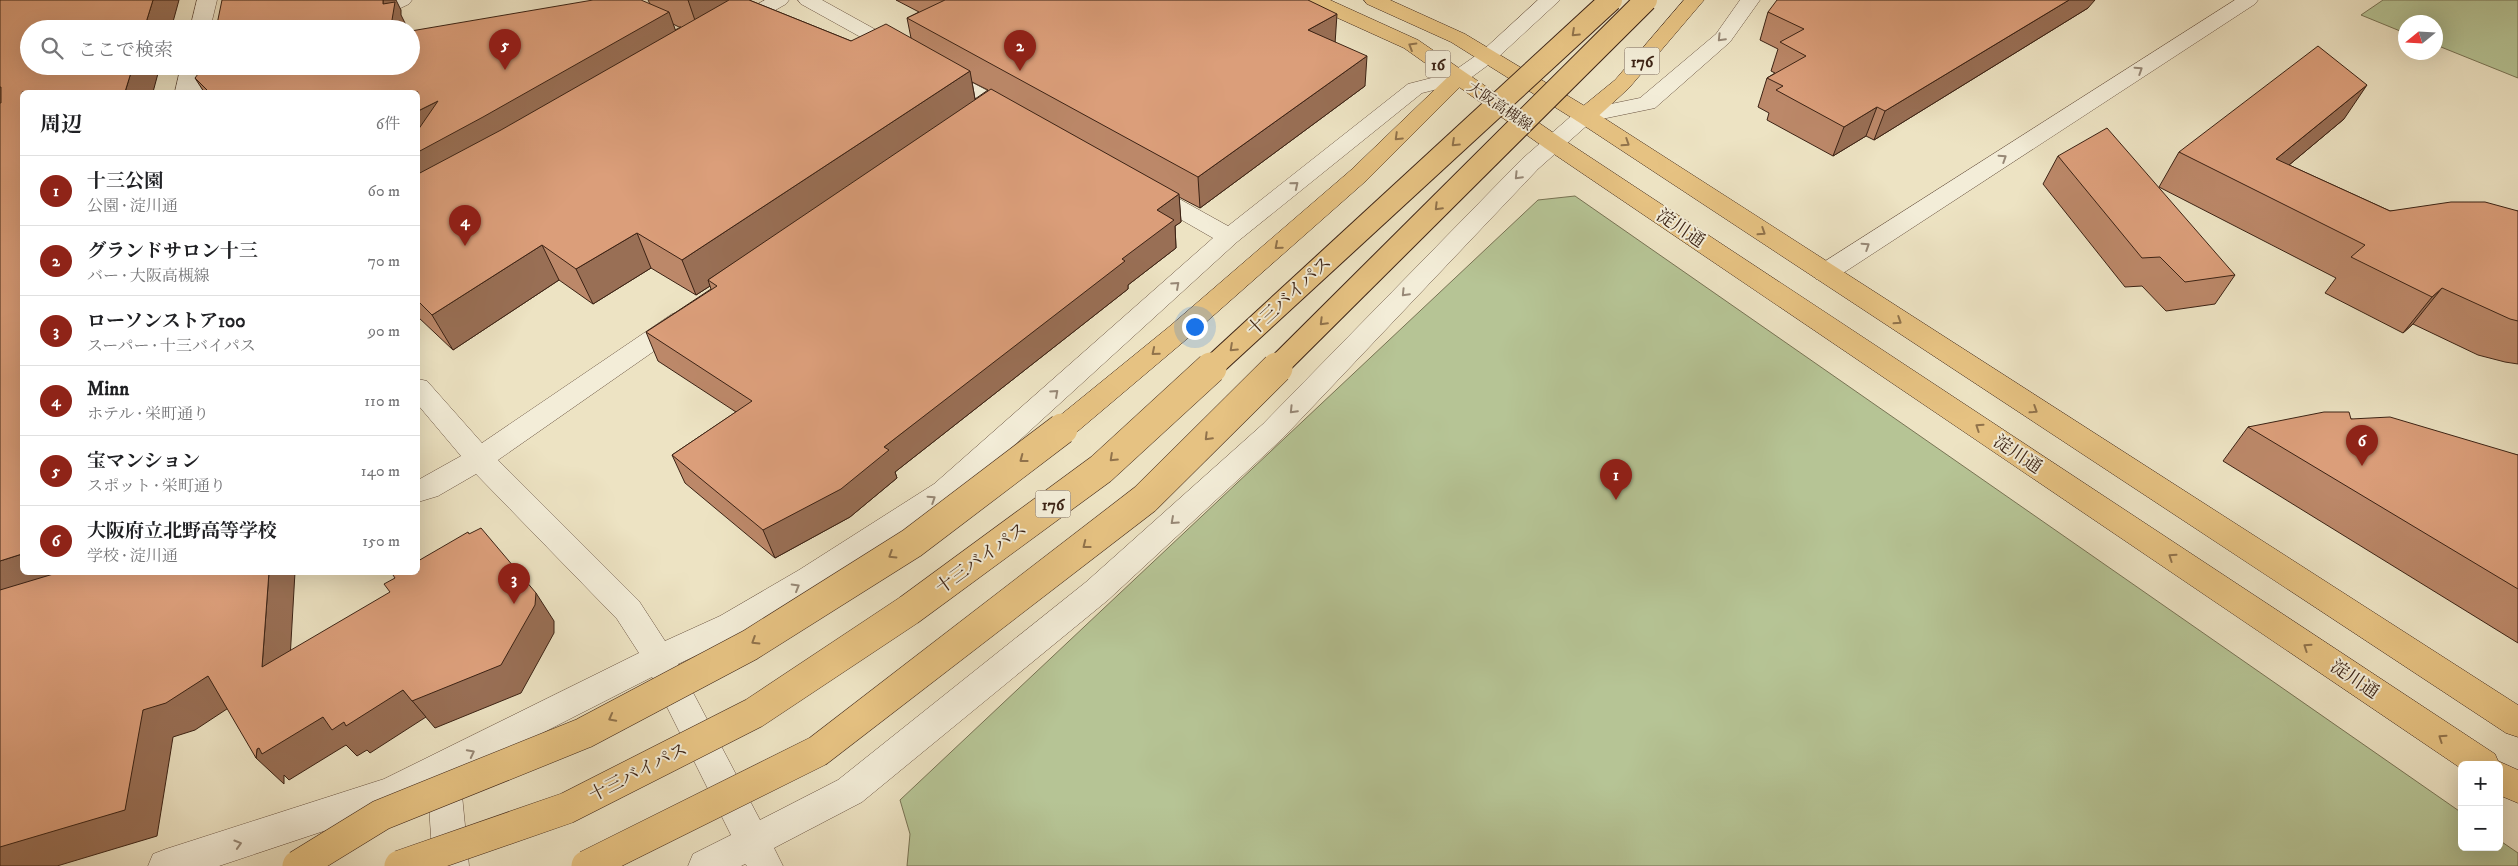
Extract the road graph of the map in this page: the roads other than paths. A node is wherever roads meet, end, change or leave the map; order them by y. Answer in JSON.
{"nodes":[{"id":1,"x":207,"y":0,"type":"edge"},
{"id":2,"x":402,"y":0,"type":"edge"},
{"id":3,"x":779,"y":0,"type":"edge"},
{"id":4,"x":808,"y":0,"type":"edge"},
{"id":5,"x":1314,"y":0,"type":"edge"},
{"id":6,"x":1374,"y":0,"type":"edge"},
{"id":7,"x":1550,"y":0,"type":"edge"},
{"id":8,"x":1611,"y":0,"type":"edge"},
{"id":9,"x":1646,"y":0,"type":"edge"},
{"id":10,"x":1694,"y":0,"type":"edge"},
{"id":11,"x":1750,"y":0,"type":"edge"},
{"id":12,"x":2248,"y":0,"type":"edge"},
{"id":13,"x":202,"y":20,"type":"edge"},
{"id":14,"x":360,"y":20,"type":"edge"},
{"id":15,"x":716,"y":36,"type":"edge"},
{"id":16,"x":1488,"y":56,"type":"junction"},
{"id":17,"x":189,"y":75,"type":"edge"},
{"id":18,"x":262,"y":75,"type":"edge"},
{"id":19,"x":1458,"y":78,"type":"junction"},
{"id":20,"x":185,"y":90,"type":"edge"},
{"id":21,"x":200,"y":90,"type":"edge"},
{"id":22,"x":213,"y":90,"type":"edge"},
{"id":23,"x":996,"y":104,"type":"junction"},
{"id":24,"x":1585,"y":116,"type":"junction"},
{"id":25,"x":971,"y":121,"type":"edge"},
{"id":26,"x":1030,"y":124,"type":"edge"},
{"id":27,"x":1554,"y":143,"type":"junction"},
{"id":28,"x":1126,"y":178,"type":"edge"},
{"id":29,"x":1230,"y":237,"type":"junction"},
{"id":30,"x":1826,"y":273,"type":"junction"},
{"id":31,"x":701,"y":307,"type":"edge"},
{"id":32,"x":420,"y":390,"type":"edge"},
{"id":33,"x":479,"y":459,"type":"junction"},
{"id":34,"x":420,"y":491,"type":"edge"},
{"id":35,"x":659,"y":658,"type":"junction"},
{"id":36,"x":2518,"y":723,"type":"edge"},
{"id":37,"x":2477,"y":761,"type":"edge"},
{"id":38,"x":443,"y":767,"type":"junction"},
{"id":39,"x":2503,"y":779,"type":"edge"},
{"id":40,"x":2518,"y":788,"type":"edge"},
{"id":41,"x":759,"y":854,"type":"edge"},
{"id":42,"x":172,"y":865,"type":"edge"},
{"id":43,"x":298,"y":866,"type":"edge"},
{"id":44,"x":400,"y":866,"type":"edge"},
{"id":45,"x":451,"y":866,"type":"edge"},
{"id":46,"x":587,"y":866,"type":"edge"},
{"id":47,"x":706,"y":866,"type":"edge"}],
"edges":[{"from":1,"to":13,"type":"street"},
{"from":2,"to":14,"type":"street"},
{"from":3,"to":15,"type":"street"},
{"from":4,"to":23,"type":"street"},
{"from":19,"to":5,"type":"main road","name":"大阪高槻線","number":"16","one_way":true},
{"from":6,"to":16,"type":"main road","name":"大阪高槻線","number":"16"},
{"from":7,"to":16,"type":"street"},
{"from":8,"to":44,"type":"main road","name":"十三バイパス","number":"176","one_way":true,"bridge":true},
{"from":9,"to":46,"type":"main road","number":"176","one_way":true,"bridge":true},
{"from":10,"to":24,"type":"main road","number":"176"},
{"from":11,"to":24,"type":"street","one_way":true},
{"from":30,"to":12,"type":"street","one_way":true},
{"from":16,"to":19,"type":"street"},
{"from":16,"to":24,"type":"main road","name":"大阪高槻線","number":"16"},
{"from":17,"to":20,"type":"street"},
{"from":18,"to":21,"type":"street"},
{"from":18,"to":22,"type":"street"},
{"from":19,"to":27,"type":"main road","name":"大阪高槻線","number":"16"},
{"from":29,"to":19,"type":"street","one_way":true},
{"from":19,"to":43,"type":"main road","one_way":true,"bridge":true},
{"from":23,"to":25,"type":"street"},
{"from":23,"to":26,"type":"street"},
{"from":24,"to":27,"type":"street"},
{"from":24,"to":30,"type":"main road","one_way":true},
{"from":37,"to":27,"type":"main road","name":"淀川通","one_way":true},
{"from":27,"to":41,"type":"street","one_way":true},
{"from":28,"to":29,"type":"street"},
{"from":35,"to":29,"type":"street","one_way":true},
{"from":30,"to":36,"type":"main road","one_way":true},
{"from":31,"to":33,"type":"street"},
{"from":32,"to":33,"type":"street"},
{"from":33,"to":34,"type":"street"},
{"from":33,"to":35,"type":"street"},
{"from":38,"to":35,"type":"street","one_way":true},
{"from":35,"to":41,"type":"street"},
{"from":42,"to":38,"type":"street","one_way":true},
{"from":38,"to":45,"type":"street"},
{"from":39,"to":40,"type":"main road"},
{"from":41,"to":47,"type":"street"}]}
